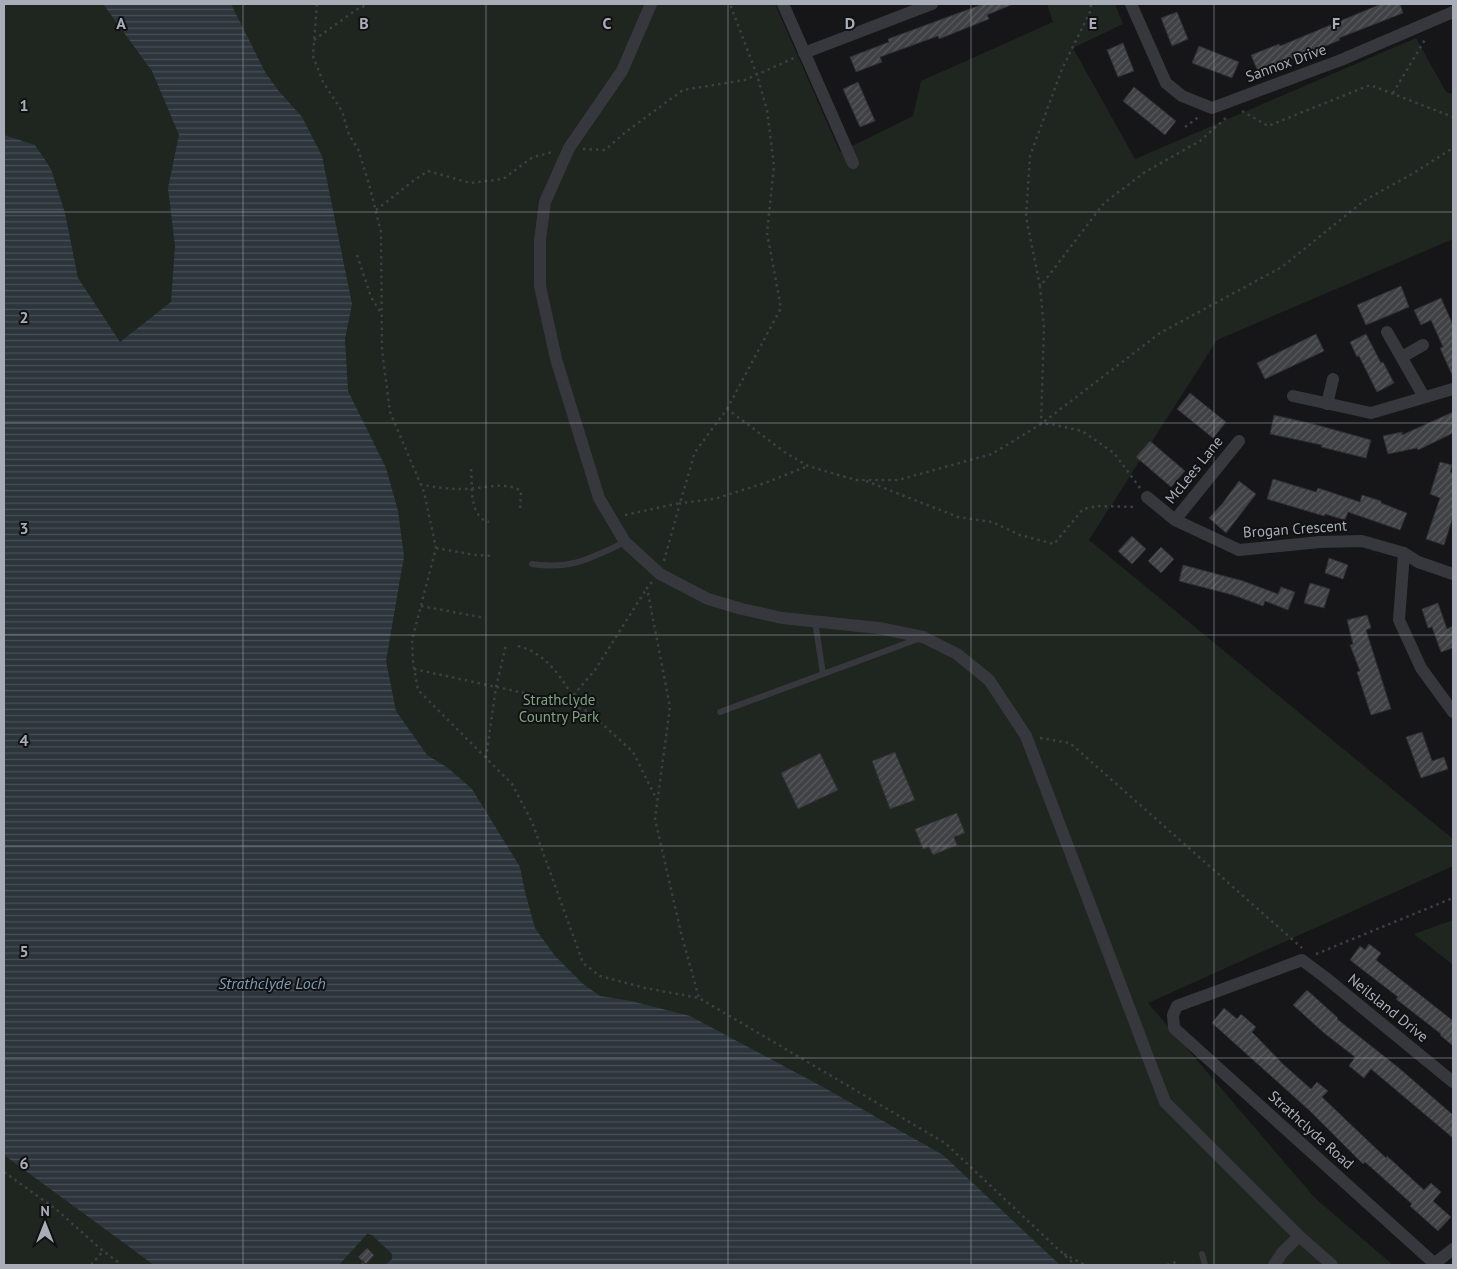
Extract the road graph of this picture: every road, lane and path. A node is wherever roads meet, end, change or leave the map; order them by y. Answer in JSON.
{"nodes":[{"id":1,"x":316,"y":4,"type":"edge"},
{"id":2,"x":368,"y":4,"type":"edge"},
{"id":3,"x":651,"y":4,"type":"edge"},
{"id":4,"x":730,"y":4,"type":"edge"},
{"id":5,"x":783,"y":4,"type":"edge"},
{"id":6,"x":932,"y":4,"type":"edge"},
{"id":7,"x":1091,"y":4,"type":"edge"},
{"id":8,"x":1131,"y":4,"type":"edge"},
{"id":9,"x":1453,"y":12,"type":"edge"},
{"id":10,"x":1436,"y":19,"type":"junction"},
{"id":11,"x":314,"y":40,"type":"junction"},
{"id":12,"x":804,"y":53,"type":"junction"},
{"id":13,"x":1393,"y":92,"type":"junction"},
{"id":14,"x":1237,"y":101,"type":"junction"},
{"id":15,"x":1453,"y":117,"type":"edge"},
{"id":16,"x":1453,"y":148,"type":"edge"},
{"id":17,"x":852,"y":163,"type":"dead end"},
{"id":18,"x":357,"y":254,"type":"dead end"},
{"id":19,"x":1040,"y":287,"type":"junction"},
{"id":20,"x":382,"y":315,"type":"junction"},
{"id":21,"x":1388,"y":332,"type":"dead end"},
{"id":22,"x":1423,"y":345,"type":"dead end"},
{"id":23,"x":1402,"y":358,"type":"junction"},
{"id":24,"x":1333,"y":379,"type":"dead end"},
{"id":25,"x":1453,"y":389,"type":"edge"},
{"id":26,"x":1293,"y":396,"type":"dead end"},
{"id":27,"x":1424,"y":397,"type":"junction"},
{"id":28,"x":1327,"y":404,"type":"junction"},
{"id":29,"x":727,"y":409,"type":"junction"},
{"id":30,"x":1041,"y":424,"type":"junction"},
{"id":31,"x":1239,"y":441,"type":"dead end"},
{"id":32,"x":808,"y":466,"type":"junction"},
{"id":33,"x":471,"y":469,"type":"dead end"},
{"id":34,"x":864,"y":480,"type":"junction"},
{"id":35,"x":420,"y":484,"type":"junction"},
{"id":36,"x":471,"y":489,"type":"junction"},
{"id":37,"x":1150,"y":500,"type":"junction"},
{"id":38,"x":680,"y":503,"type":"junction"},
{"id":39,"x":520,"y":511,"type":"dead end"},
{"id":40,"x":611,"y":518,"type":"junction"},
{"id":41,"x":1175,"y":520,"type":"junction"},
{"id":42,"x":489,"y":522,"type":"dead end"},
{"id":43,"x":625,"y":542,"type":"junction"},
{"id":44,"x":436,"y":548,"type":"junction"},
{"id":45,"x":1404,"y":553,"type":"junction"},
{"id":46,"x":494,"y":556,"type":"dead end"},
{"id":47,"x":532,"y":564,"type":"dead end"},
{"id":48,"x":660,"y":574,"type":"junction"},
{"id":49,"x":1453,"y":574,"type":"edge"},
{"id":50,"x":647,"y":588,"type":"junction"},
{"id":51,"x":421,"y":606,"type":"junction"},
{"id":52,"x":485,"y":618,"type":"dead end"},
{"id":53,"x":815,"y":621,"type":"junction"},
{"id":54,"x":922,"y":637,"type":"junction"},
{"id":55,"x":506,"y":645,"type":"dead end"},
{"id":56,"x":518,"y":646,"type":"dead end"},
{"id":57,"x":414,"y":669,"type":"junction"},
{"id":58,"x":822,"y":674,"type":"junction"},
{"id":59,"x":496,"y":687,"type":"junction"},
{"id":60,"x":572,"y":696,"type":"junction"},
{"id":61,"x":565,"y":705,"type":"junction"},
{"id":62,"x":720,"y":712,"type":"dead end"},
{"id":63,"x":1453,"y":712,"type":"edge"},
{"id":64,"x":1026,"y":736,"type":"junction"},
{"id":65,"x":486,"y":758,"type":"junction"},
{"id":66,"x":657,"y":800,"type":"junction"},
{"id":67,"x":1453,"y":898,"type":"edge"},
{"id":68,"x":1306,"y":958,"type":"junction"},
{"id":69,"x":699,"y":998,"type":"junction"},
{"id":70,"x":1453,"y":1082,"type":"edge"},
{"id":71,"x":4,"y":1172,"type":"edge"},
{"id":72,"x":1300,"y":1236,"type":"junction"},
{"id":73,"x":1453,"y":1250,"type":"edge"},
{"id":74,"x":102,"y":1251,"type":"junction"},
{"id":75,"x":1060,"y":1251,"type":"junction"},
{"id":76,"x":1202,"y":1254,"type":"dead end"},
{"id":77,"x":1176,"y":1262,"type":"dead end"},
{"id":78,"x":1435,"y":1264,"type":"edge"},
{"id":79,"x":91,"y":1265,"type":"edge"},
{"id":80,"x":122,"y":1265,"type":"edge"},
{"id":81,"x":1075,"y":1265,"type":"edge"},
{"id":82,"x":1085,"y":1265,"type":"edge"},
{"id":83,"x":1167,"y":1265,"type":"edge"},
{"id":84,"x":1205,"y":1265,"type":"edge"},
{"id":85,"x":1274,"y":1265,"type":"edge"},
{"id":86,"x":1332,"y":1265,"type":"edge"}],
"edges":[{"from":1,"to":11,"type":"path"},
{"from":2,"to":11,"type":"path"},
{"from":3,"to":40,"type":"street"},
{"from":4,"to":29,"type":"path"},
{"from":5,"to":12,"type":"street"},
{"from":6,"to":12,"type":"street"},
{"from":7,"to":19,"type":"path"},
{"from":8,"to":14,"type":"street","name":"Sannox Drive"},
{"from":9,"to":10,"type":"street","name":"Sannox Drive"},
{"from":10,"to":13,"type":"path"},
{"from":10,"to":14,"type":"street","name":"Sannox Drive"},
{"from":11,"to":20,"type":"path"},
{"from":12,"to":17,"type":"street"},
{"from":13,"to":14,"type":"path"},
{"from":13,"to":15,"type":"path"},
{"from":14,"to":19,"type":"path"},
{"from":16,"to":30,"type":"path"},
{"from":18,"to":20,"type":"path"},
{"from":19,"to":30,"type":"path"},
{"from":20,"to":35,"type":"path"},
{"from":21,"to":23,"type":"street"},
{"from":22,"to":23,"type":"street"},
{"from":23,"to":27,"type":"street"},
{"from":24,"to":28,"type":"street"},
{"from":25,"to":27,"type":"street"},
{"from":26,"to":28,"type":"street"},
{"from":27,"to":28,"type":"street"},
{"from":29,"to":32,"type":"path"},
{"from":29,"to":38,"type":"path"},
{"from":30,"to":34,"type":"path"},
{"from":30,"to":37,"type":"path"},
{"from":31,"to":41,"type":"street","name":"McLees Lane"},
{"from":32,"to":34,"type":"path"},
{"from":32,"to":38,"type":"path"},
{"from":33,"to":36,"type":"path"},
{"from":34,"to":37,"type":"path"},
{"from":35,"to":36,"type":"path"},
{"from":35,"to":44,"type":"path"},
{"from":36,"to":39,"type":"path"},
{"from":36,"to":42,"type":"path"},
{"from":37,"to":41,"type":"street","name":"Brogan Crescent"},
{"from":38,"to":40,"type":"path"},
{"from":38,"to":48,"type":"path"},
{"from":40,"to":43,"type":"street"},
{"from":41,"to":45,"type":"street","name":"Brogan Crescent"},
{"from":43,"to":47,"type":"lane"},
{"from":43,"to":48,"type":"street"},
{"from":44,"to":46,"type":"path"},
{"from":44,"to":51,"type":"path"},
{"from":45,"to":49,"type":"street","name":"Brogan Crescent"},
{"from":45,"to":63,"type":"street"},
{"from":48,"to":50,"type":"path"},
{"from":48,"to":53,"type":"street"},
{"from":50,"to":60,"type":"path"},
{"from":50,"to":66,"type":"path"},
{"from":51,"to":52,"type":"path"},
{"from":51,"to":57,"type":"path"},
{"from":53,"to":54,"type":"street"},
{"from":53,"to":58,"type":"lane"},
{"from":54,"to":58,"type":"lane"},
{"from":54,"to":64,"type":"street"},
{"from":55,"to":59,"type":"path"},
{"from":56,"to":60,"type":"path"},
{"from":57,"to":59,"type":"path"},
{"from":57,"to":65,"type":"path"},
{"from":58,"to":62,"type":"lane"},
{"from":59,"to":61,"type":"path"},
{"from":59,"to":65,"type":"path"},
{"from":60,"to":61,"type":"path"},
{"from":61,"to":66,"type":"path"},
{"from":64,"to":68,"type":"path"},
{"from":64,"to":72,"type":"street"},
{"from":65,"to":69,"type":"path"},
{"from":66,"to":69,"type":"path"},
{"from":67,"to":68,"type":"path"},
{"from":68,"to":70,"type":"street","name":"Neilsland Drive"},
{"from":68,"to":78,"type":"street","name":"Strathclyde Road"},
{"from":69,"to":75,"type":"path"},
{"from":71,"to":74,"type":"path"},
{"from":72,"to":85,"type":"street"},
{"from":72,"to":86,"type":"street"},
{"from":73,"to":78,"type":"street"},
{"from":74,"to":79,"type":"path"},
{"from":74,"to":80,"type":"path"},
{"from":75,"to":81,"type":"path"},
{"from":75,"to":82,"type":"path"},
{"from":76,"to":84,"type":"lane"},
{"from":77,"to":83,"type":"path"}]}
